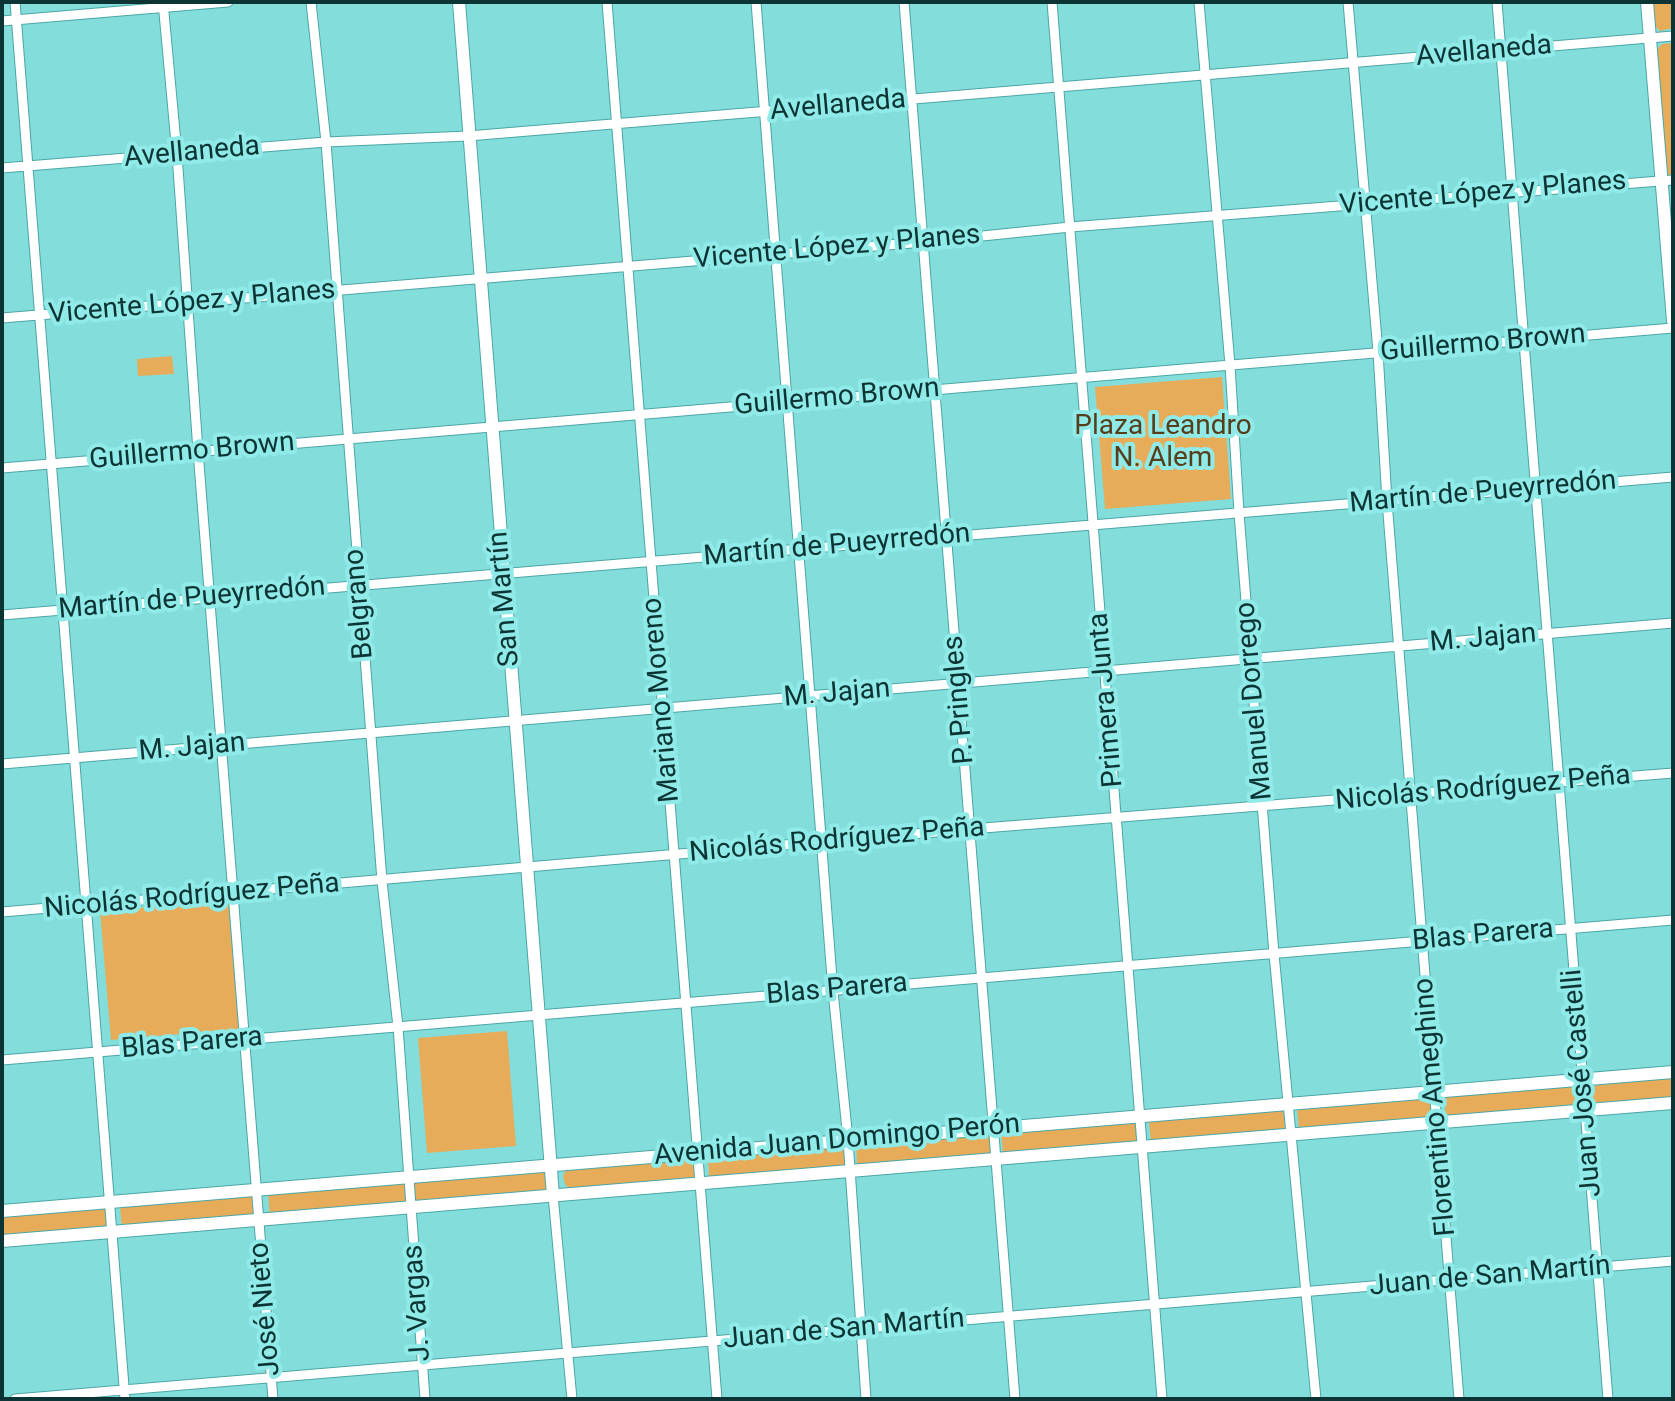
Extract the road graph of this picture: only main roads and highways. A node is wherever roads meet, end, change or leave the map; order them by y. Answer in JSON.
{"nodes":[{"id":1,"x":459,"y":2,"type":"edge"},
{"id":2,"x":1647,"y":2,"type":"edge"},
{"id":3,"x":1667,"y":180,"type":"edge"},
{"id":4,"x":1673,"y":321,"type":"edge"},
{"id":5,"x":1673,"y":1072,"type":"edge"},
{"id":6,"x":1673,"y":1103,"type":"edge"},
{"id":7,"x":550,"y":1165,"type":"junction"},
{"id":8,"x":553,"y":1195,"type":"junction"},
{"id":9,"x":2,"y":1211,"type":"edge"},
{"id":10,"x":2,"y":1241,"type":"edge"}],
"edges":[{"from":1,"to":7,"type":"main road","name":"San Martín"},
{"from":2,"to":3,"type":"main road"},
{"from":3,"to":4,"type":"main road"},
{"from":5,"to":7,"type":"main road","name":"Avenida Juan Domingo Perón"},
{"from":6,"to":8,"type":"main road","name":"Avenida Juan Domingo Perón"},
{"from":7,"to":8,"type":"main road","name":"San Martín"},
{"from":7,"to":9,"type":"main road","name":"Avenida Juan Domingo Perón"},
{"from":8,"to":10,"type":"main road","name":"Avenida Juan Domingo Perón"}]}
